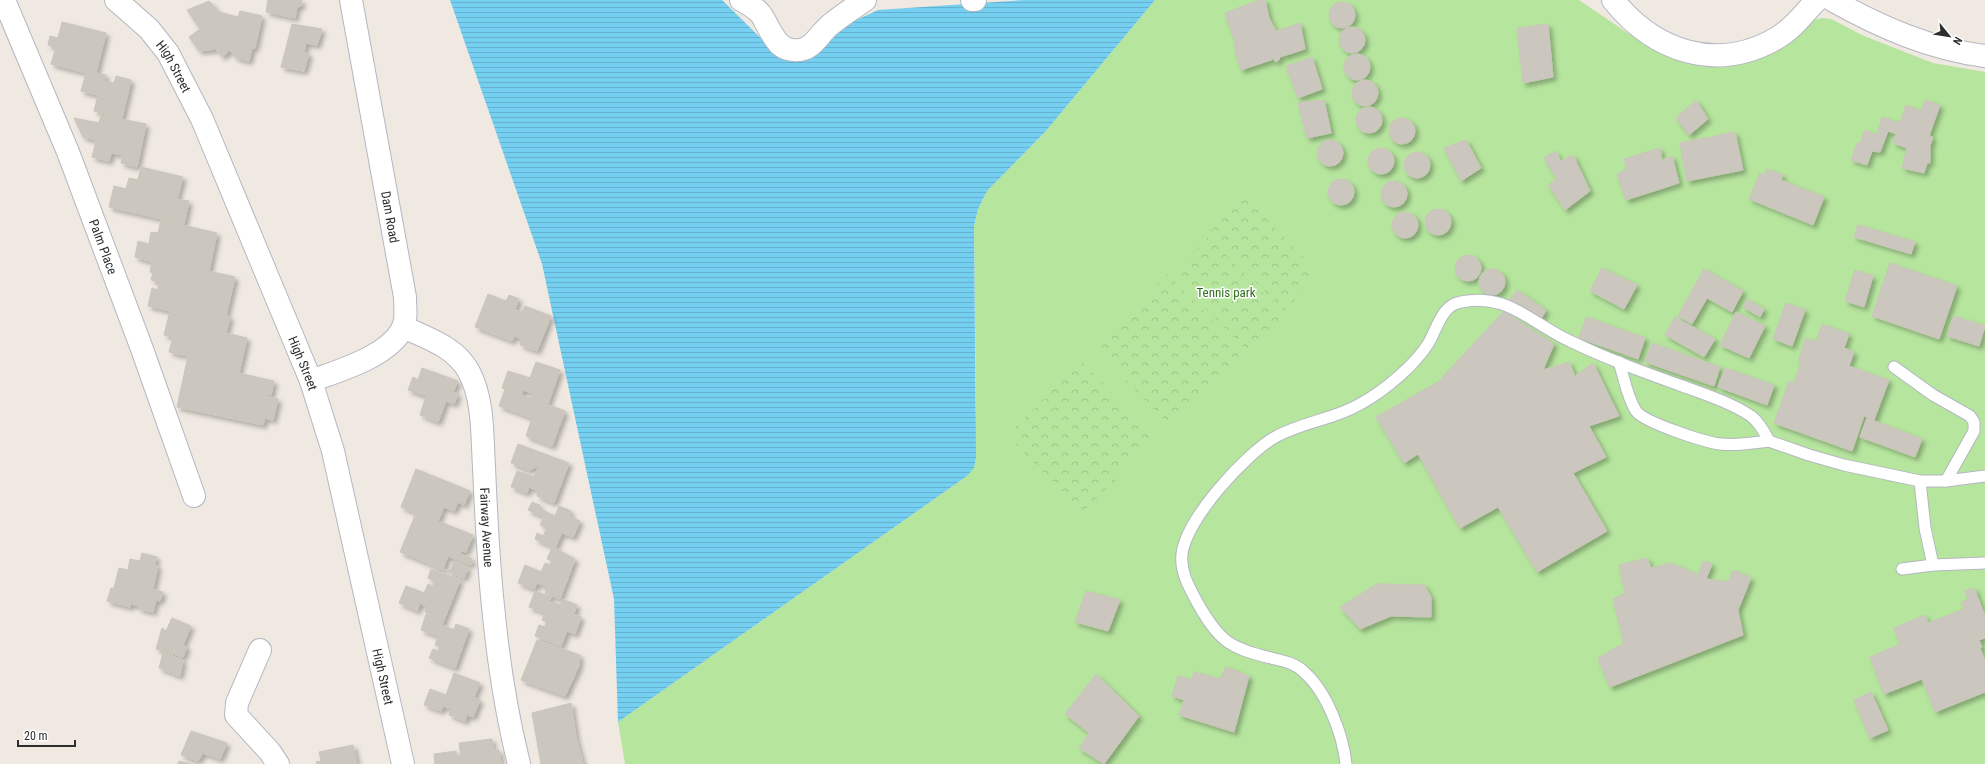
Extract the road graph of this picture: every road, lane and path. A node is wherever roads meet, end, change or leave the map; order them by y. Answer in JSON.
{"nodes":[{"id":1,"x":4,"y":0,"type":"edge"},
{"id":2,"x":116,"y":0,"type":"edge"},
{"id":3,"x":351,"y":0,"type":"edge"},
{"id":4,"x":741,"y":0,"type":"edge"},
{"id":5,"x":865,"y":0,"type":"edge"},
{"id":6,"x":972,"y":0,"type":"edge"},
{"id":7,"x":975,"y":0,"type":"edge"},
{"id":8,"x":1613,"y":0,"type":"edge"},
{"id":9,"x":1817,"y":0,"type":"edge"},
{"id":10,"x":1832,"y":0,"type":"edge"},
{"id":11,"x":1985,"y":56,"type":"edge"},
{"id":12,"x":403,"y":327,"type":"junction"},
{"id":13,"x":1619,"y":362,"type":"junction"},
{"id":14,"x":1894,"y":366,"type":"dead end"},
{"id":15,"x":311,"y":382,"type":"junction"},
{"id":16,"x":1769,"y":440,"type":"junction"},
{"id":17,"x":1985,"y":476,"type":"edge"},
{"id":18,"x":1920,"y":481,"type":"junction"},
{"id":19,"x":1946,"y":481,"type":"junction"},
{"id":20,"x":194,"y":496,"type":"dead end"},
{"id":21,"x":1985,"y":563,"type":"edge"},
{"id":22,"x":1933,"y":565,"type":"junction"},
{"id":23,"x":1902,"y":569,"type":"dead end"},
{"id":24,"x":260,"y":650,"type":"dead end"},
{"id":25,"x":278,"y":764,"type":"edge"},
{"id":26,"x":403,"y":764,"type":"edge"},
{"id":27,"x":519,"y":764,"type":"edge"},
{"id":28,"x":1346,"y":764,"type":"edge"}],
"edges":[{"from":1,"to":20,"type":"street","name":"Palm Place"},
{"from":2,"to":15,"type":"street","name":"High Street"},
{"from":3,"to":12,"type":"street","name":"Dam Road"},
{"from":4,"to":5,"type":"street"},
{"from":6,"to":7,"type":"street"},
{"from":8,"to":9,"type":"street"},
{"from":10,"to":11,"type":"street"},
{"from":12,"to":15,"type":"street"},
{"from":12,"to":27,"type":"street","name":"Fairway Avenue"},
{"from":13,"to":16,"type":"lane"},
{"from":13,"to":16,"type":"lane"},
{"from":13,"to":28,"type":"lane"},
{"from":14,"to":19,"type":"lane"},
{"from":15,"to":26,"type":"street","name":"High Street"},
{"from":16,"to":18,"type":"lane"},
{"from":17,"to":19,"type":"lane"},
{"from":18,"to":19,"type":"lane"},
{"from":18,"to":22,"type":"lane"},
{"from":21,"to":22,"type":"lane"},
{"from":22,"to":23,"type":"lane"},
{"from":24,"to":25,"type":"street"}]}
